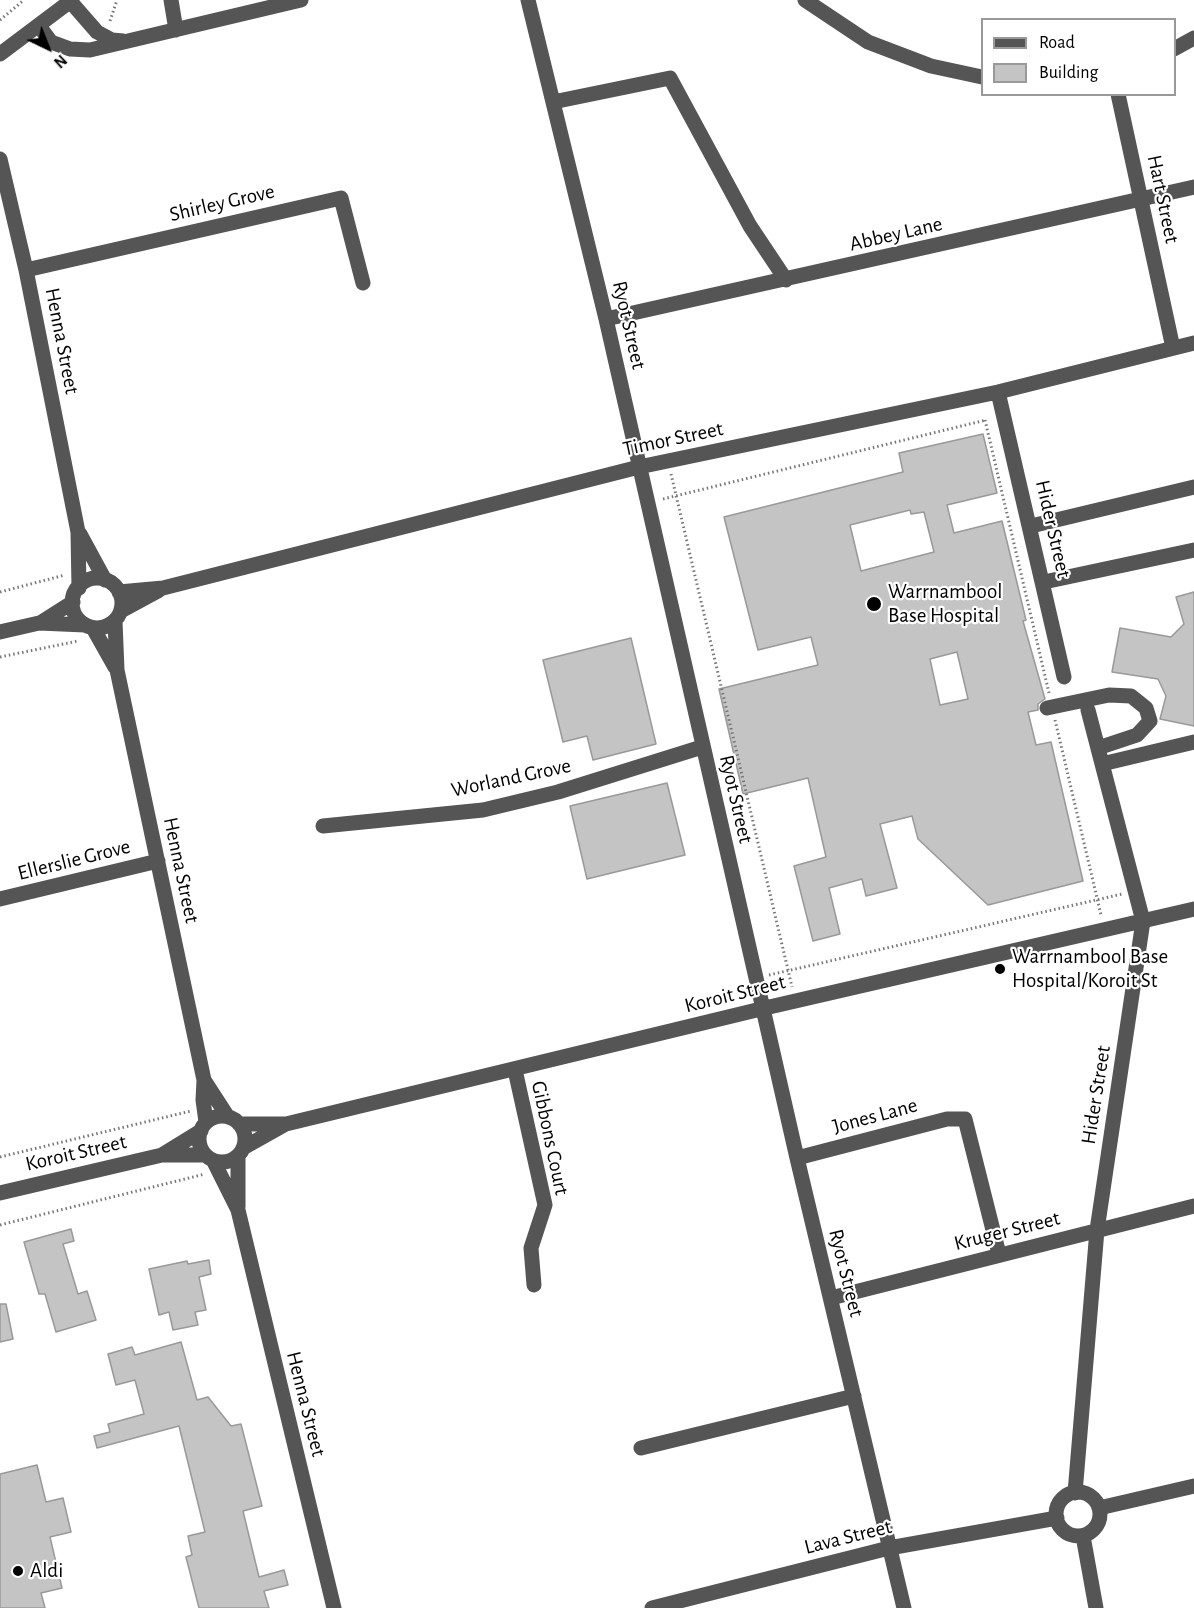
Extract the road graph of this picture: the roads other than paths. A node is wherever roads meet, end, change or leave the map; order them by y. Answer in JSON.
{"nodes":[{"id":1,"x":171,"y":0,"type":"edge"},
{"id":2,"x":301,"y":0,"type":"edge"},
{"id":3,"x":528,"y":0,"type":"edge"},
{"id":4,"x":805,"y":0,"type":"edge"},
{"id":5,"x":71,"y":1,"type":"edge"},
{"id":6,"x":39,"y":26,"type":"junction"},
{"id":7,"x":176,"y":30,"type":"junction"},
{"id":8,"x":1194,"y":38,"type":"edge"},
{"id":9,"x":133,"y":40,"type":"junction"},
{"id":10,"x":1176,"y":48,"type":"edge"},
{"id":11,"x":0,"y":54,"type":"edge"},
{"id":12,"x":981,"y":77,"type":"edge"},
{"id":13,"x":1118,"y":96,"type":"edge"},
{"id":14,"x":553,"y":102,"type":"junction"},
{"id":15,"x":0,"y":159,"type":"edge"},
{"id":16,"x":1194,"y":187,"type":"edge"},
{"id":17,"x":1142,"y":200,"type":"junction"},
{"id":18,"x":26,"y":270,"type":"junction"},
{"id":19,"x":786,"y":280,"type":"junction"},
{"id":20,"x":363,"y":283,"type":"dead end"},
{"id":21,"x":606,"y":319,"type":"junction"},
{"id":22,"x":1194,"y":343,"type":"edge"},
{"id":23,"x":1173,"y":348,"type":"junction"},
{"id":24,"x":998,"y":392,"type":"junction"},
{"id":25,"x":639,"y":467,"type":"junction"},
{"id":26,"x":1194,"y":488,"type":"edge"},
{"id":27,"x":1030,"y":526,"type":"junction"},
{"id":28,"x":78,"y":532,"type":"junction"},
{"id":29,"x":1194,"y":550,"type":"edge"},
{"id":30,"x":105,"y":580,"type":"junction"},
{"id":31,"x":1044,"y":582,"type":"junction"},
{"id":32,"x":79,"y":588,"type":"junction"},
{"id":33,"x":163,"y":588,"type":"junction"},
{"id":34,"x":119,"y":592,"type":"junction"},
{"id":35,"x":73,"y":602,"type":"junction"},
{"id":36,"x":118,"y":616,"type":"junction"},
{"id":37,"x":39,"y":623,"type":"junction"},
{"id":38,"x":92,"y":630,"type":"junction"},
{"id":39,"x":0,"y":632,"type":"edge"},
{"id":40,"x":117,"y":670,"type":"junction"},
{"id":41,"x":1064,"y":677,"type":"dead end"},
{"id":42,"x":1050,"y":707,"type":"road end"},
{"id":43,"x":1088,"y":710,"type":"dead end"},
{"id":44,"x":1194,"y":742,"type":"edge"},
{"id":45,"x":702,"y":747,"type":"junction"},
{"id":46,"x":1098,"y":748,"type":"junction"},
{"id":47,"x":1102,"y":764,"type":"junction"},
{"id":48,"x":323,"y":826,"type":"dead end"},
{"id":49,"x":158,"y":861,"type":"junction"},
{"id":50,"x":0,"y":899,"type":"edge"},
{"id":51,"x":1194,"y":909,"type":"edge"},
{"id":52,"x":1143,"y":921,"type":"junction"},
{"id":53,"x":765,"y":1008,"type":"junction"},
{"id":54,"x":515,"y":1070,"type":"junction"},
{"id":55,"x":204,"y":1080,"type":"junction"},
{"id":56,"x":234,"y":1120,"type":"junction"},
{"id":57,"x":204,"y":1121,"type":"junction"},
{"id":58,"x":286,"y":1124,"type":"junction"},
{"id":59,"x":241,"y":1152,"type":"junction"},
{"id":60,"x":162,"y":1155,"type":"junction"},
{"id":61,"x":797,"y":1158,"type":"junction"},
{"id":62,"x":212,"y":1162,"type":"junction"},
{"id":63,"x":0,"y":1193,"type":"edge"},
{"id":64,"x":1194,"y":1206,"type":"edge"},
{"id":65,"x":238,"y":1210,"type":"junction"},
{"id":66,"x":1097,"y":1230,"type":"junction"},
{"id":67,"x":999,"y":1254,"type":"junction"},
{"id":68,"x":534,"y":1285,"type":"dead end"},
{"id":69,"x":831,"y":1298,"type":"junction"},
{"id":70,"x":854,"y":1395,"type":"junction"},
{"id":71,"x":641,"y":1448,"type":"dead end"},
{"id":72,"x":1194,"y":1486,"type":"edge"},
{"id":73,"x":1075,"y":1493,"type":"junction"},
{"id":74,"x":1099,"y":1508,"type":"junction"},
{"id":75,"x":1057,"y":1518,"type":"junction"},
{"id":76,"x":1083,"y":1536,"type":"junction"},
{"id":77,"x":889,"y":1548,"type":"junction"},
{"id":78,"x":334,"y":1608,"type":"edge"},
{"id":79,"x":652,"y":1608,"type":"edge"},
{"id":80,"x":904,"y":1608,"type":"edge"},
{"id":81,"x":1096,"y":1608,"type":"edge"}],
"edges":[{"from":1,"to":7,"type":"street"},
{"from":2,"to":7,"type":"street"},
{"from":3,"to":14,"type":"street","name":"Ryot Street"},
{"from":4,"to":12,"type":"street"},
{"from":5,"to":6,"type":"street"},
{"from":5,"to":9,"type":"street"},
{"from":6,"to":9,"type":"street"},
{"from":6,"to":11,"type":"street"},
{"from":7,"to":9,"type":"street"},
{"from":8,"to":10,"type":"street"},
{"from":13,"to":17,"type":"street","name":"Hart Street"},
{"from":14,"to":19,"type":"street"},
{"from":14,"to":21,"type":"street","name":"Ryot Street"},
{"from":15,"to":18,"type":"street","name":"Henna Street"},
{"from":16,"to":17,"type":"street","name":"Abbey Lane"},
{"from":17,"to":19,"type":"street","name":"Abbey Lane"},
{"from":17,"to":23,"type":"street","name":"Hart Street"},
{"from":18,"to":20,"type":"street","name":"Shirley Grove"},
{"from":18,"to":28,"type":"street","name":"Henna Street"},
{"from":19,"to":21,"type":"street","name":"Abbey Lane"},
{"from":21,"to":25,"type":"street","name":"Ryot Street"},
{"from":22,"to":23,"type":"street","name":"Timor Street"},
{"from":23,"to":24,"type":"street","name":"Timor Street"},
{"from":24,"to":25,"type":"street","name":"Timor Street"},
{"from":24,"to":27,"type":"street","name":"Hider Street"},
{"from":25,"to":33,"type":"street","name":"Timor Street"},
{"from":25,"to":45,"type":"street","name":"Ryot Street"},
{"from":26,"to":27,"type":"street"},
{"from":27,"to":31,"type":"street","name":"Hider Street"},
{"from":28,"to":30,"type":"street","name":"Henna Street"},
{"from":28,"to":32,"type":"street","name":"Henna Street"},
{"from":29,"to":31,"type":"street"},
{"from":30,"to":32,"type":"street"},
{"from":30,"to":34,"type":"street"},
{"from":31,"to":41,"type":"street","name":"Hider Street"},
{"from":32,"to":35,"type":"street"},
{"from":33,"to":34,"type":"street","name":"Timor Street"},
{"from":33,"to":36,"type":"street","name":"Timor Street"},
{"from":34,"to":36,"type":"street"},
{"from":35,"to":37,"type":"street"},
{"from":35,"to":38,"type":"street"},
{"from":36,"to":38,"type":"street"},
{"from":36,"to":40,"type":"street","name":"Henna Street"},
{"from":37,"to":38,"type":"street"},
{"from":37,"to":39,"type":"street"},
{"from":38,"to":40,"type":"street","name":"Henna Street"},
{"from":40,"to":49,"type":"street","name":"Henna Street"},
{"from":42,"to":46,"type":"street"},
{"from":43,"to":46,"type":"street","name":"Hider Street"},
{"from":44,"to":47,"type":"street"},
{"from":45,"to":48,"type":"street","name":"Worland Grove"},
{"from":45,"to":53,"type":"street","name":"Ryot Street"},
{"from":46,"to":47,"type":"street","name":"Hider Street"},
{"from":47,"to":52,"type":"street","name":"Hider Street"},
{"from":49,"to":50,"type":"street","name":"Ellerslie Grove"},
{"from":49,"to":55,"type":"street","name":"Henna Street"},
{"from":51,"to":52,"type":"street","name":"Koroit Street"},
{"from":52,"to":53,"type":"street","name":"Koroit Street"},
{"from":52,"to":66,"type":"street","name":"Hider Street"},
{"from":53,"to":54,"type":"street","name":"Koroit Street"},
{"from":53,"to":61,"type":"street","name":"Ryot Street"},
{"from":54,"to":58,"type":"street","name":"Koroit Street"},
{"from":54,"to":68,"type":"street","name":"Gibbons Court"},
{"from":55,"to":56,"type":"street","name":"Henna Street"},
{"from":55,"to":57,"type":"street","name":"Henna Street"},
{"from":56,"to":57,"type":"street"},
{"from":56,"to":58,"type":"street","name":"Koroit Street"},
{"from":56,"to":59,"type":"street"},
{"from":57,"to":60,"type":"street","name":"Koroit Street"},
{"from":57,"to":62,"type":"street"},
{"from":58,"to":59,"type":"street","name":"Koroit Street"},
{"from":59,"to":62,"type":"street"},
{"from":59,"to":65,"type":"street","name":"Henna Street"},
{"from":60,"to":62,"type":"street","name":"Koroit Street"},
{"from":60,"to":63,"type":"street","name":"Koroit Street"},
{"from":61,"to":67,"type":"street","name":"Jones Lane"},
{"from":61,"to":69,"type":"street","name":"Ryot Street"},
{"from":62,"to":65,"type":"street","name":"Henna Street"},
{"from":64,"to":66,"type":"street","name":"Kruger Street"},
{"from":65,"to":78,"type":"street","name":"Henna Street"},
{"from":66,"to":67,"type":"street","name":"Kruger Street"},
{"from":66,"to":73,"type":"street","name":"Hider Street"},
{"from":67,"to":69,"type":"street","name":"Kruger Street"},
{"from":69,"to":70,"type":"street","name":"Ryot Street"},
{"from":70,"to":71,"type":"street"},
{"from":70,"to":77,"type":"street","name":"Ryot Street"},
{"from":72,"to":74,"type":"street"},
{"from":73,"to":74,"type":"street"},
{"from":73,"to":75,"type":"street"},
{"from":74,"to":76,"type":"street"},
{"from":75,"to":76,"type":"street"},
{"from":75,"to":77,"type":"street","name":"Lava Street"},
{"from":76,"to":81,"type":"street"},
{"from":77,"to":79,"type":"street","name":"Lava Street"},
{"from":77,"to":80,"type":"street","name":"Ryot Street"}]}
